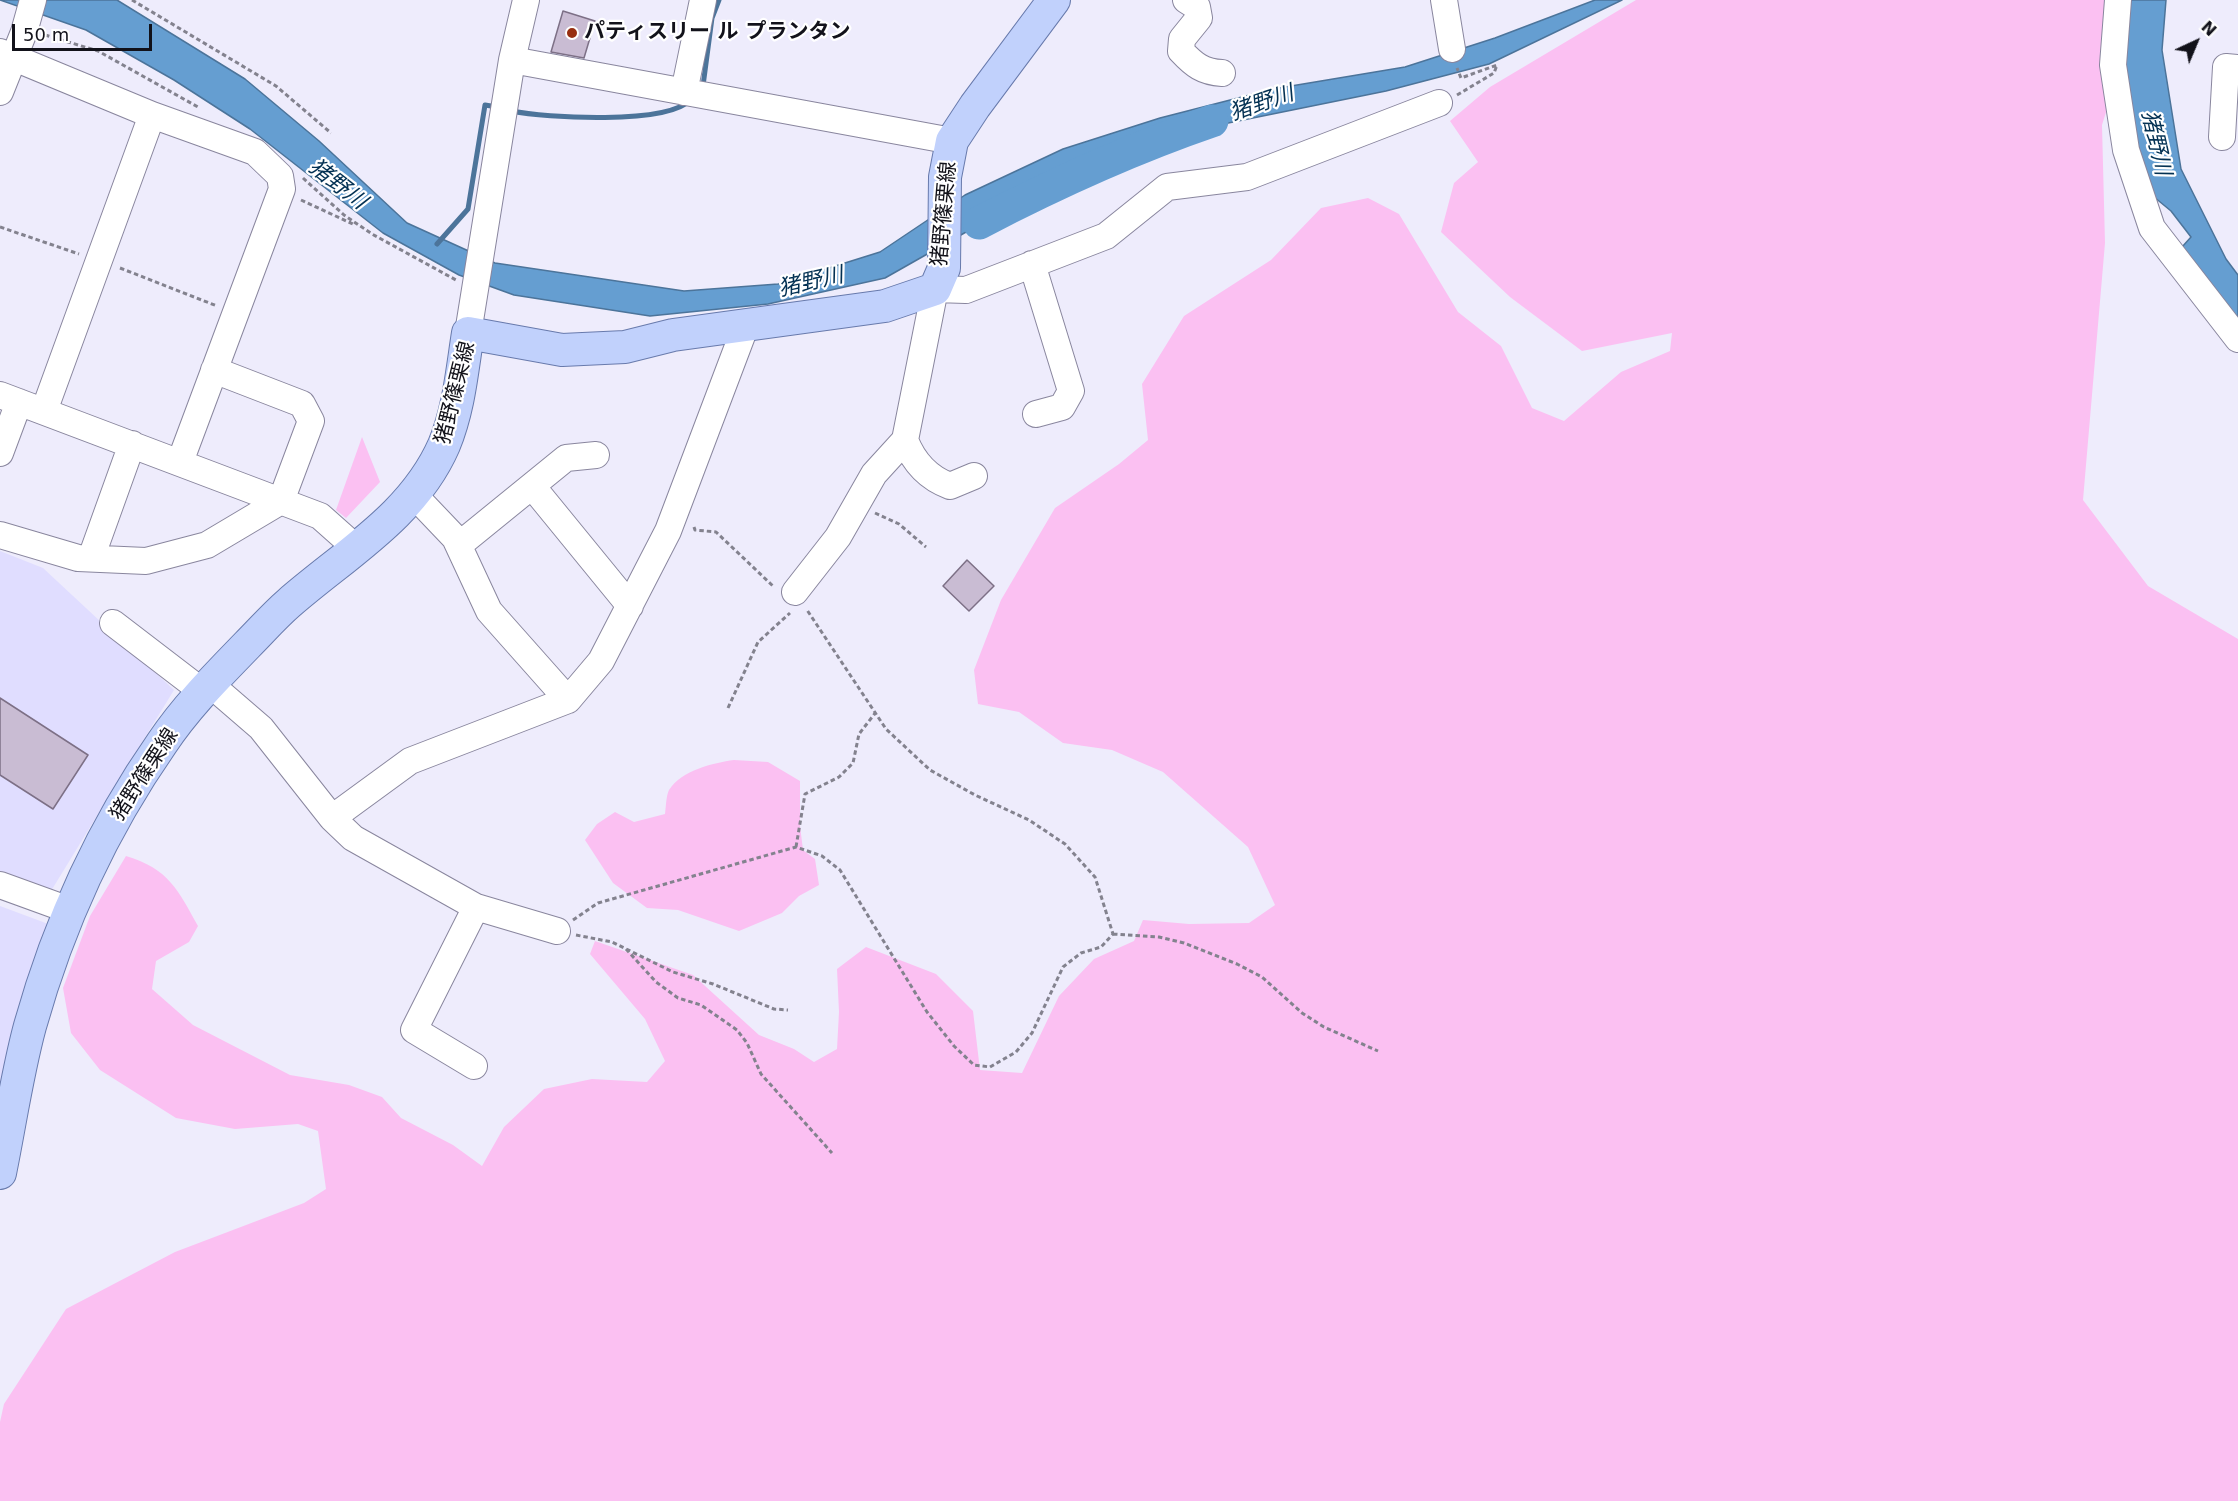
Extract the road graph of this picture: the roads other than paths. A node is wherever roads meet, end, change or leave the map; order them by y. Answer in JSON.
{"nodes":[{"id":1,"x":33,"y":0,"type":"edge"},
{"id":2,"x":526,"y":0,"type":"edge"},
{"id":3,"x":703,"y":0,"type":"edge"},
{"id":4,"x":1054,"y":0,"type":"edge"},
{"id":5,"x":1186,"y":0,"type":"edge"},
{"id":6,"x":1444,"y":0,"type":"edge"},
{"id":7,"x":2118,"y":0,"type":"edge"},
{"id":8,"x":1452,"y":49,"type":"dead end"},
{"id":9,"x":6,"y":55,"type":"edge"},
{"id":10,"x":512,"y":60,"type":"junction"},
{"id":11,"x":2238,"y":68,"type":"edge"},
{"id":12,"x":1222,"y":73,"type":"dead end"},
{"id":13,"x":0,"y":92,"type":"edge"},
{"id":14,"x":684,"y":92,"type":"junction"},
{"id":15,"x":1439,"y":103,"type":"road end"},
{"id":16,"x":152,"y":115,"type":"junction"},
{"id":17,"x":2222,"y":137,"type":"dead end"},
{"id":18,"x":952,"y":141,"type":"junction"},
{"id":19,"x":1032,"y":264,"type":"junction"},
{"id":20,"x":939,"y":278,"type":"junction"},
{"id":21,"x":746,"y":325,"type":"junction"},
{"id":22,"x":468,"y":333,"type":"junction"},
{"id":23,"x":2238,"y":339,"type":"edge"},
{"id":24,"x":214,"y":370,"type":"junction"},
{"id":25,"x":9,"y":399,"type":"edge"},
{"id":26,"x":44,"y":411,"type":"junction"},
{"id":27,"x":1036,"y":414,"type":"dead end"},
{"id":28,"x":905,"y":440,"type":"junction"},
{"id":29,"x":132,"y":444,"type":"junction"},
{"id":30,"x":0,"y":453,"type":"edge"},
{"id":31,"x":596,"y":455,"type":"dead end"},
{"id":32,"x":180,"y":462,"type":"junction"},
{"id":33,"x":974,"y":476,"type":"dead end"},
{"id":34,"x":532,"y":486,"type":"junction"},
{"id":35,"x":414,"y":495,"type":"junction"},
{"id":36,"x":281,"y":501,"type":"junction"},
{"id":37,"x":0,"y":535,"type":"edge"},
{"id":38,"x":459,"y":544,"type":"junction"},
{"id":39,"x":356,"y":548,"type":"junction"},
{"id":40,"x":91,"y":558,"type":"junction"},
{"id":41,"x":795,"y":592,"type":"road end"},
{"id":42,"x":630,"y":606,"type":"junction"},
{"id":43,"x":113,"y":624,"type":"dead end"},
{"id":44,"x":206,"y":688,"type":"junction"},
{"id":45,"x":568,"y":700,"type":"junction"},
{"id":46,"x":332,"y":818,"type":"junction"},
{"id":47,"x":0,"y":885,"type":"edge"},
{"id":48,"x":476,"y":907,"type":"junction"},
{"id":49,"x":69,"y":910,"type":"junction"},
{"id":50,"x":557,"y":931,"type":"road end"},
{"id":51,"x":474,"y":1066,"type":"dead end"},
{"id":52,"x":0,"y":1173,"type":"edge"}],
"edges":[{"from":1,"to":9,"type":"street"},
{"from":2,"to":10,"type":"street"},
{"from":3,"to":14,"type":"street"},
{"from":4,"to":18,"type":"main road","name":"猪野篠栗線"},
{"from":5,"to":12,"type":"street"},
{"from":6,"to":8,"type":"street"},
{"from":7,"to":23,"type":"street"},
{"from":9,"to":13,"type":"street"},
{"from":9,"to":16,"type":"street"},
{"from":10,"to":14,"type":"street"},
{"from":10,"to":22,"type":"street"},
{"from":11,"to":17,"type":"street"},
{"from":14,"to":18,"type":"street"},
{"from":15,"to":19,"type":"street"},
{"from":16,"to":24,"type":"street"},
{"from":16,"to":26,"type":"street"},
{"from":18,"to":20,"type":"main road","name":"猪野篠栗線"},
{"from":19,"to":20,"type":"street"},
{"from":19,"to":27,"type":"street"},
{"from":20,"to":21,"type":"main road","name":"猪野篠栗線"},
{"from":20,"to":28,"type":"street"},
{"from":21,"to":22,"type":"main road","name":"猪野篠栗線"},
{"from":21,"to":42,"type":"street"},
{"from":22,"to":35,"type":"main road","name":"猪野篠栗線"},
{"from":24,"to":32,"type":"street"},
{"from":24,"to":36,"type":"street"},
{"from":25,"to":26,"type":"street"},
{"from":25,"to":30,"type":"street"},
{"from":26,"to":29,"type":"street"},
{"from":28,"to":33,"type":"street"},
{"from":28,"to":41,"type":"street"},
{"from":29,"to":32,"type":"street"},
{"from":29,"to":40,"type":"street"},
{"from":31,"to":34,"type":"street"},
{"from":32,"to":36,"type":"street"},
{"from":34,"to":38,"type":"street"},
{"from":34,"to":42,"type":"street"},
{"from":35,"to":38,"type":"street"},
{"from":35,"to":39,"type":"main road","name":"猪野篠栗線"},
{"from":36,"to":39,"type":"street"},
{"from":36,"to":40,"type":"street"},
{"from":37,"to":40,"type":"street"},
{"from":38,"to":45,"type":"street"},
{"from":39,"to":44,"type":"main road","name":"猪野篠栗線"},
{"from":42,"to":45,"type":"street"},
{"from":43,"to":44,"type":"street"},
{"from":44,"to":46,"type":"street"},
{"from":44,"to":49,"type":"main road","name":"猪野篠栗線"},
{"from":45,"to":46,"type":"street"},
{"from":46,"to":48,"type":"street"},
{"from":47,"to":49,"type":"street"},
{"from":48,"to":50,"type":"street"},
{"from":48,"to":51,"type":"street"},
{"from":49,"to":52,"type":"main road","name":"猪野篠栗線"}]}
